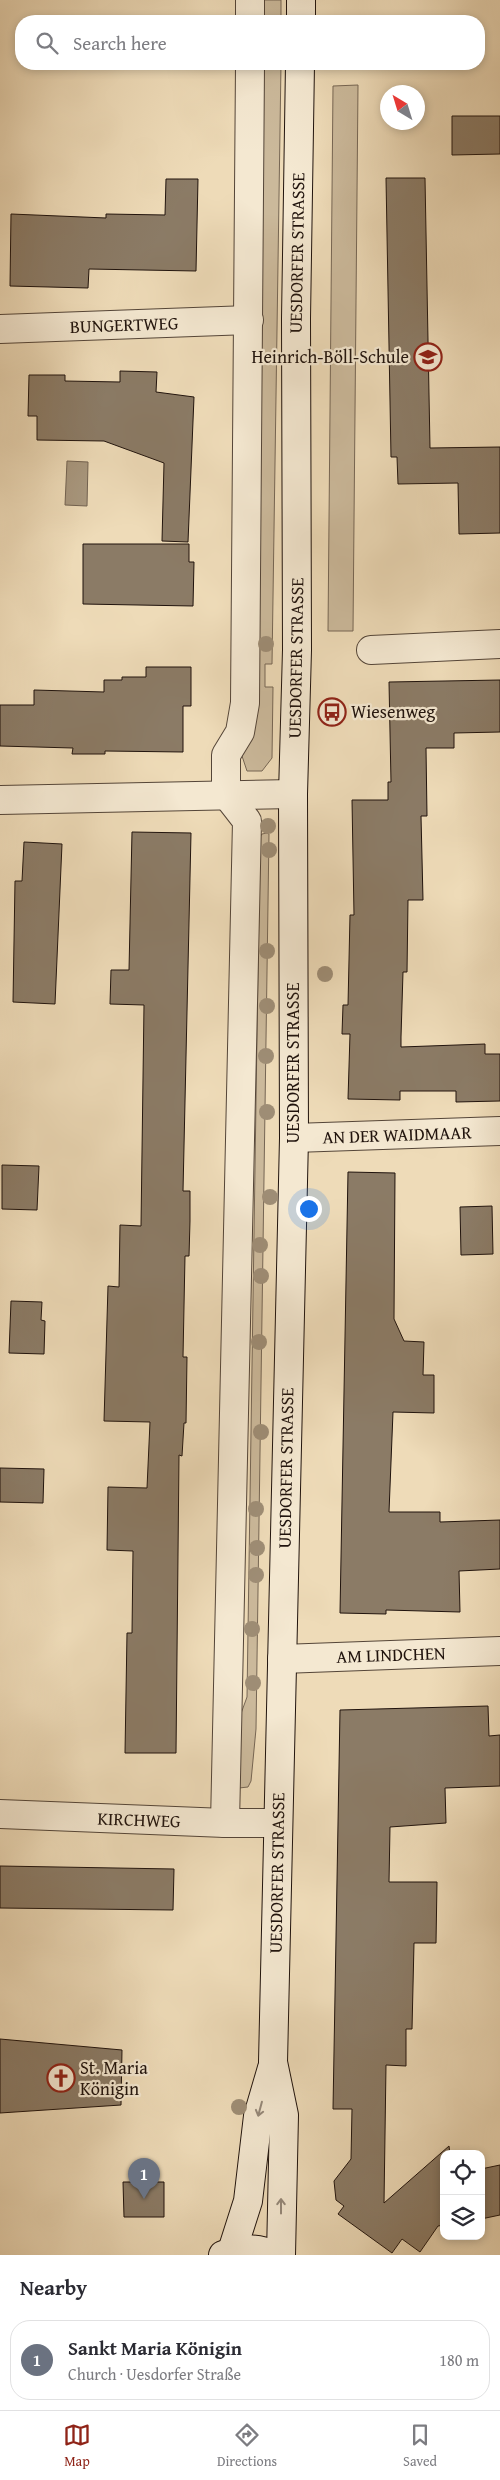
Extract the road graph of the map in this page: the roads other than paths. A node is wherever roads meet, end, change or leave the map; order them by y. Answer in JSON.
{"nodes":[{"id":1,"x":250,"y":0,"type":"edge"},
{"id":2,"x":301,"y":0,"type":"edge"},
{"id":3,"x":250,"y":15,"type":"edge"},
{"id":4,"x":301,"y":15,"type":"edge"},
{"id":5,"x":250,"y":70,"type":"edge"},
{"id":6,"x":300,"y":70,"type":"edge"},
{"id":7,"x":249,"y":320,"type":"junction"},
{"id":8,"x":0,"y":329,"type":"edge"},
{"id":9,"x":500,"y":644,"type":"edge"},
{"id":10,"x":371,"y":650,"type":"dead end"},
{"id":11,"x":226,"y":794,"type":"junction"},
{"id":12,"x":293,"y":794,"type":"junction"},
{"id":13,"x":0,"y":800,"type":"edge"},
{"id":14,"x":500,"y":1131,"type":"edge"},
{"id":15,"x":294,"y":1138,"type":"junction"},
{"id":16,"x":500,"y":1651,"type":"edge"},
{"id":17,"x":282,"y":1659,"type":"junction"},
{"id":18,"x":0,"y":1814,"type":"edge"},
{"id":19,"x":225,"y":1823,"type":"junction"},
{"id":20,"x":278,"y":1823,"type":"junction"},
{"id":21,"x":273,"y":2062,"type":"junction"},
{"id":22,"x":228,"y":2253,"type":"edge"},
{"id":23,"x":273,"y":2255,"type":"edge"},
{"id":24,"x":281,"y":2255,"type":"edge"}],
"edges":[{"from":1,"to":3,"type":"street"},
{"from":2,"to":4,"type":"street"},
{"from":5,"to":7,"type":"street"},
{"from":6,"to":12,"type":"street","name":"UESDORFER STRASSE"},
{"from":7,"to":8,"type":"street","name":"BUNGERTWEG"},
{"from":7,"to":11,"type":"street"},
{"from":9,"to":10,"type":"street"},
{"from":11,"to":12,"type":"street"},
{"from":11,"to":13,"type":"street"},
{"from":11,"to":19,"type":"street"},
{"from":12,"to":15,"type":"street","name":"UESDORFER STRASSE"},
{"from":14,"to":15,"type":"street","name":"AN DER WAIDMAAR"},
{"from":15,"to":17,"type":"street","name":"UESDORFER STRASSE"},
{"from":16,"to":17,"type":"street","name":"AM LINDCHEN"},
{"from":17,"to":20,"type":"street","name":"UESDORFER STRASSE"},
{"from":18,"to":19,"type":"street","name":"KIRCHWEG"},
{"from":19,"to":20,"type":"street","name":"KIRCHWEG"},
{"from":20,"to":21,"type":"street","name":"UESDORFER STRASSE"},
{"from":21,"to":22,"type":"street","name":"UESDORFER STRASSE","one_way":true},
{"from":24,"to":21,"type":"street","name":"UESDORFER STRASSE","one_way":true},
{"from":22,"to":23,"type":"street"}]}
